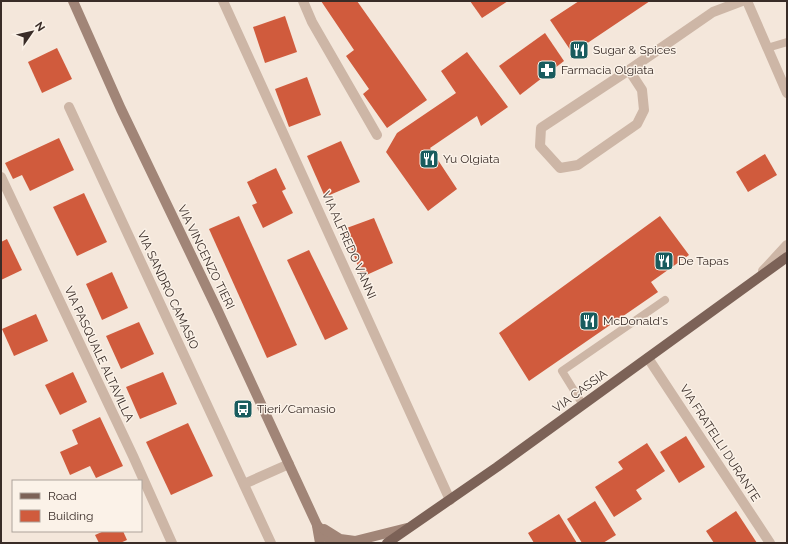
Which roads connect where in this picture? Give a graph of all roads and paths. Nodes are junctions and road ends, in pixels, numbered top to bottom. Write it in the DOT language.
graph roads {
  1 [pos="73,1"];
  2 [pos="223,1"];
  3 [pos="303,1"];
  4 [pos="742,1"];
  5 [pos="747,1"];
  6 [pos="787,42"];
  7 [pos="767,48"];
  8 [pos="629,70"];
  9 [pos="787,92"];
  10 [pos="70,108"];
  11 [pos="377,135"];
  12 [pos="1,177"];
  13 [pos="787,245"];
  14 [pos="787,257"];
  15 [pos="752,282"];
  16 [pos="665,300"];
  17 [pos="648,358"];
  18 [pos="583,405"];
  19 [pos="289,464"];
  20 [pos="244,484"];
  21 [pos="450,500"];
  22 [pos="317,524"];
  23 [pos="409,528"];
  24 [pos="172,543"];
  25 [pos="270,543"];
  26 [pos="320,543"];
  27 [pos="332,543"];
  28 [pos="387,543"];
  29 [pos="770,543"];
  1 -- 19 [label="street, VIA VINCENZO TIERI"];
  2 -- 21 [label="street, VIA ALFREDO VANNI"];
  3 -- 11 [label="street"];
  4 -- 8 [label="street"];
  5 -- 7 [label="street"];
  6 -- 7 [label="lane"];
  7 -- 9 [label="street"];
  8 -- 8 [label="street"];
  10 -- 20 [label="street, VIA SANDRO CAMASIO"];
  12 -- 24 [label="street, VIA PASQUALE ALTAVILLA"];
  13 -- 15 [label="street"];
  14 -- 15 [label="main road, VIA CASSIA"];
  15 -- 17 [label="main road, VIA CASSIA"];
  16 -- 18 [label="lane"];
  17 -- 18 [label="main road, VIA CASSIA"];
  17 -- 29 [label="street, VIA FRATELLI DURANTE"];
  18 -- 21 [label="main road, VIA CASSIA"];
  19 -- 20 [label="street"];
  19 -- 22 [label="street, VIA VINCENZO TIERI"];
  20 -- 25 [label="street, VIA SANDRO CAMASIO"];
  21 -- 23 [label="main road, VIA CASSIA"];
  22 -- 23 [label="street"];
  22 -- 26 [label="street, VIA VINCENZO TIERI"];
  22 -- 27 [label="street, VIA VINCENZO TIERI"];
  23 -- 28 [label="main road, VIA CASSIA"];
}
